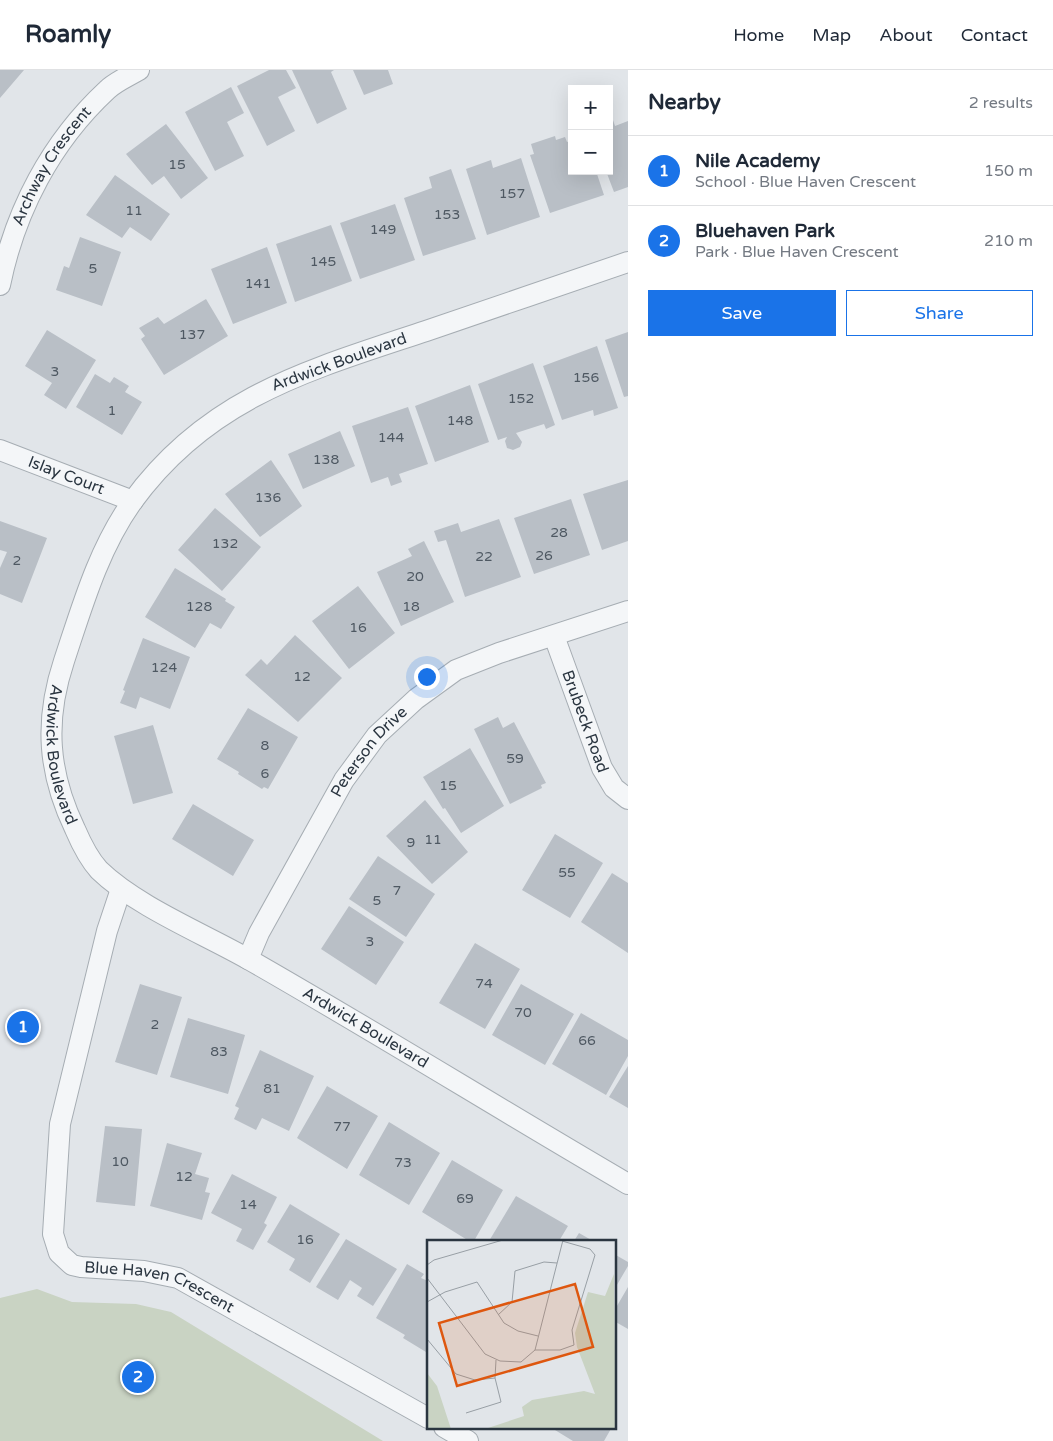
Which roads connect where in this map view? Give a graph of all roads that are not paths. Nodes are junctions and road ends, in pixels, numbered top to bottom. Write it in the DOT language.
graph roads {
  1 [pos="139,70"];
  2 [pos="628,262"];
  3 [pos="0,285"];
  4 [pos="0,450"];
  5 [pos="133,502"];
  6 [pos="628,611"];
  7 [pos="554,636"];
  8 [pos="628,799"];
  9 [pos="121,889"];
  10 [pos="248,959"];
  11 [pos="628,1184"];
  12 [pos="427,1417"];
  13 [pos="446,1428"];
  14 [pos="468,1441"];
  1 -- 3 [label="street, Archway Crescent"];
  2 -- 5 [label="street, Ardwick Boulevard"];
  4 -- 5 [label="street, Islay Court"];
  5 -- 9 [label="street, Ardwick Boulevard"];
  6 -- 7 [label="street, Peterson Drive"];
  7 -- 8 [label="street, Brubeck Road"];
  7 -- 10 [label="street, Peterson Drive"];
  9 -- 10 [label="street, Ardwick Boulevard"];
  9 -- 12 [label="street, Blue Haven Crescent"];
  10 -- 11 [label="street, Ardwick Boulevard"];
  13 -- 14 [label="street"];
}
